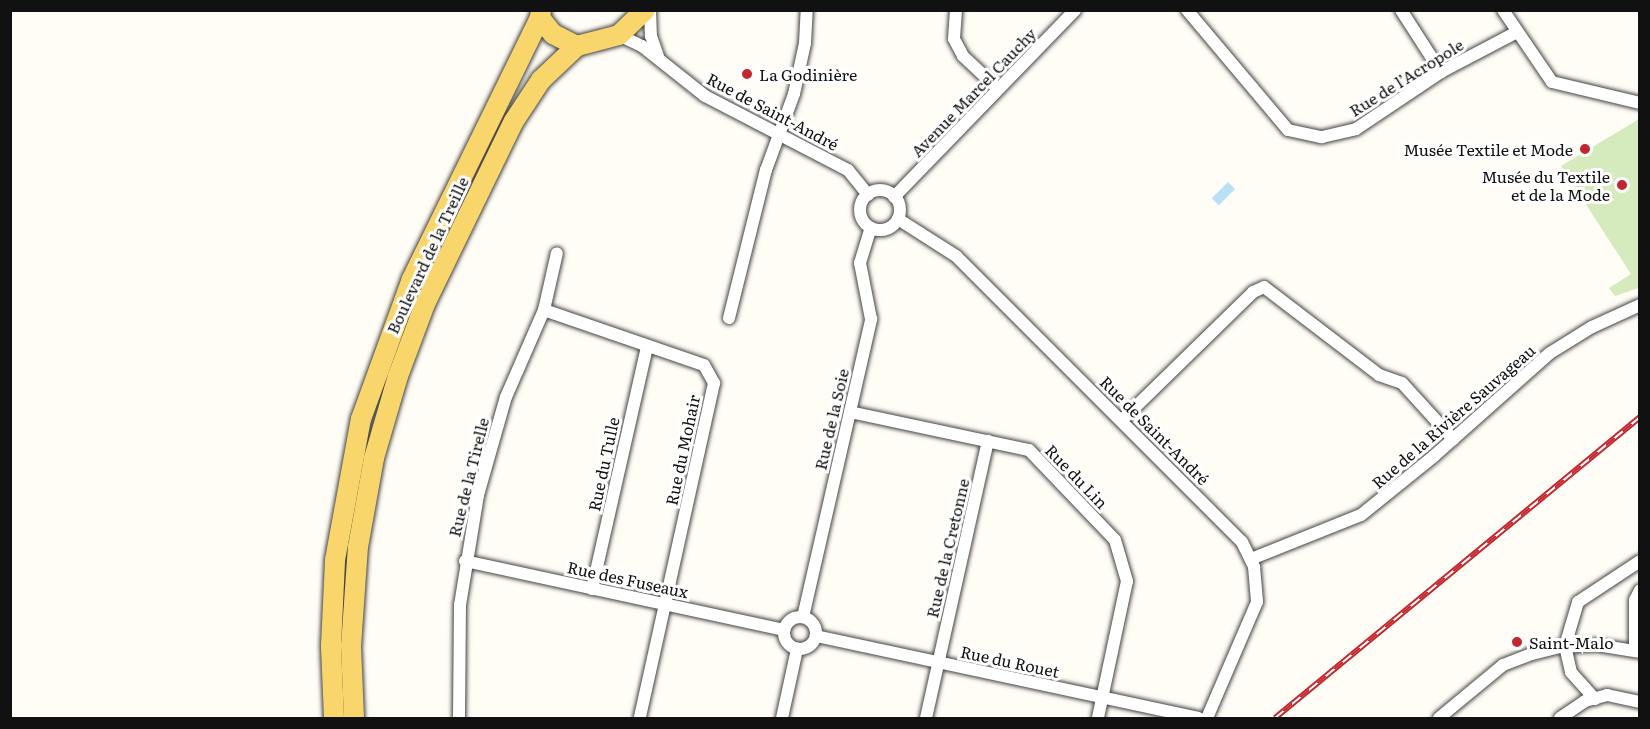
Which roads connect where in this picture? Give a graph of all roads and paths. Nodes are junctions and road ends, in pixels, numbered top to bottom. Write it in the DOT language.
graph roads {
  1 [pos="645,10"];
  2 [pos="650,10"];
  3 [pos="807,10"];
  4 [pos="956,10"];
  5 [pos="1075,10"];
  6 [pos="1187,10"];
  7 [pos="1401,10"];
  8 [pos="1503,10"];
  9 [pos="541,14"];
  10 [pos="1515,33"];
  11 [pos="619,35"];
  12 [pos="577,46"];
  13 [pos="659,59"];
  14 [pos="1441,72"];
  15 [pos="998,89"];
  16 [pos="1640,103"];
  17 [pos="778,132"];
  18 [pos="868,195"];
  19 [pos="894,197"];
  20 [pos="898,219"];
  21 [pos="871,228"];
  22 [pos="557,253"];
  23 [pos="1640,305"];
  24 [pos="544,310"];
  25 [pos="729,318"];
  26 [pos="647,346"];
  27 [pos="850,412"];
  28 [pos="1122,420"];
  29 [pos="1453,439"];
  30 [pos="988,441"];
  31 [pos="1251,558"];
  32 [pos="465,561"];
  33 [pos="1640,561"];
  34 [pos="592,589"];
  35 [pos="1640,590"];
  36 [pos="666,604"];
  37 [pos="803,617"];
  38 [pos="783,630"];
  39 [pos="816,636"];
  40 [pos="1564,646"];
  41 [pos="797,649"];
  42 [pos="1637,651"];
  43 [pos="938,662"];
  44 [pos="1103,698"];
  45 [pos="1595,699"];
  46 [pos="1640,702"];
  47 [pos="334,718"];
  48 [pos="354,718"];
  49 [pos="459,718"];
  50 [pos="640,718"];
  51 [pos="782,718"];
  52 [pos="926,718"];
  53 [pos="1098,718"];
  54 [pos="1198,718"];
  55 [pos="1207,718"];
  56 [pos="1438,718"];
  57 [pos="1560,718"];
  1 -- 11 [label="main road"];
  2 -- 13 [label="street"];
  3 -- 17 [label="street"];
  4 -- 15 [label="street"];
  5 -- 15 [label="street, Avenue Marcel Cauchy"];
  6 -- 14 [label="street, Rue de l’Acropole"];
  7 -- 14 [label="street"];
  8 -- 10 [label="street"];
  9 -- 12 [label="main road"];
  9 -- 47 [label="main road, Boulevard de la Treille"];
  10 -- 14 [label="street, Rue de l’Acropole"];
  10 -- 16 [label="street"];
  11 -- 12 [label="main road"];
  11 -- 13 [label="street, Rue de Saint-André"];
  12 -- 48 [label="main road, Boulevard de la Treille"];
  13 -- 17 [label="street, Rue de Saint-André"];
  15 -- 19 [label="street, Avenue Marcel Cauchy"];
  17 -- 18 [label="street, Rue de Saint-André"];
  17 -- 25 [label="street"];
  18 -- 19 [label="street"];
  18 -- 21 [label="street"];
  19 -- 20 [label="street"];
  20 -- 21 [label="street"];
  20 -- 28 [label="street, Rue de Saint-André"];
  21 -- 27 [label="street, Rue de la Soie"];
  22 -- 24 [label="street, Rue de la Tirelle"];
  23 -- 29 [label="street, Rue de la Rivière Sauvageau"];
  24 -- 26 [label="street, Rue du Mohair"];
  24 -- 32 [label="street, Rue de la Tirelle"];
  26 -- 34 [label="street, Rue du Tulle"];
  26 -- 36 [label="street, Rue du Mohair"];
  27 -- 30 [label="street, Rue du Lin"];
  27 -- 37 [label="street, Rue de la Soie"];
  28 -- 29 [label="street"];
  28 -- 31 [label="street, Rue de Saint-André"];
  29 -- 31 [label="street, Rue de la Rivière Sauvageau"];
  30 -- 43 [label="street, Rue de la Cretonne"];
  30 -- 44 [label="street, Rue du Lin"];
  31 -- 55 [label="street, Rue de Saint-André"];
  32 -- 34 [label="street, Rue des Fuseaux"];
  32 -- 49 [label="street, Rue de la Tirelle"];
  33 -- 40 [label="street"];
  34 -- 36 [label="street, Rue des Fuseaux"];
  35 -- 42 [label="street"];
  36 -- 38 [label="street, Rue des Fuseaux"];
  36 -- 50 [label="street, Rue du Mohair"];
  37 -- 38 [label="street"];
  37 -- 39 [label="street"];
  38 -- 41 [label="street"];
  39 -- 41 [label="street"];
  39 -- 43 [label="street, Rue du Rouet"];
  40 -- 42 [label="street"];
  40 -- 45 [label="street"];
  40 -- 56 [label="street"];
  41 -- 51 [label="street"];
  43 -- 44 [label="street, Rue du Rouet"];
  43 -- 52 [label="street, Rue de la Cretonne"];
  44 -- 53 [label="street, Rue du Lin"];
  44 -- 54 [label="street, Rue du Rouet"];
  45 -- 46 [label="street"];
  45 -- 57 [label="street"];
}
